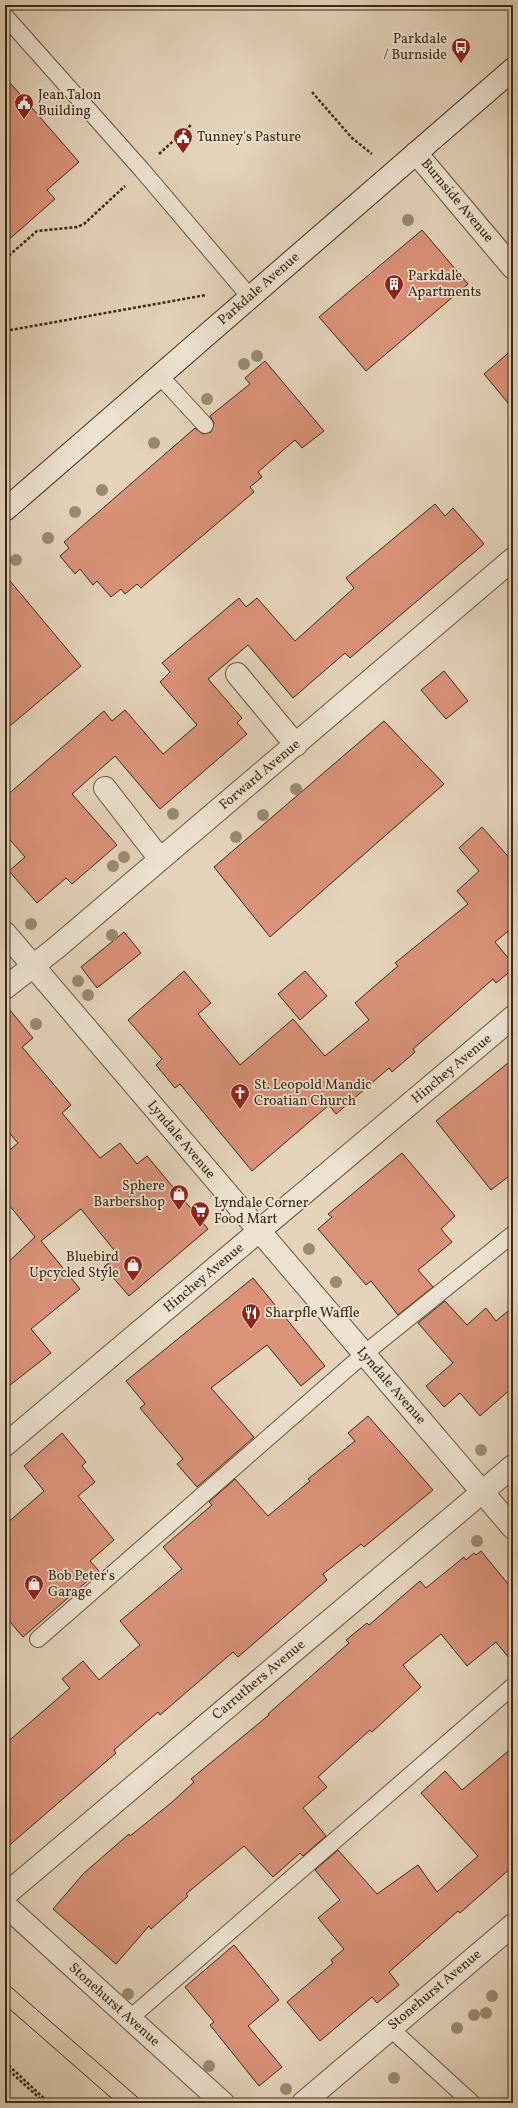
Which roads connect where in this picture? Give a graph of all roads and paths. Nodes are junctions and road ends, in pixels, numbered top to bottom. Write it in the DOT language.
graph roads {
  1 [pos="5,16"];
  2 [pos="513,69"];
  3 [pos="312,92"];
  4 [pos="190,125"];
  5 [pos="167,146"];
  6 [pos="416,153"];
  7 [pos="372,154"];
  8 [pos="142,170"];
  9 [pos="5,259"];
  10 [pos="513,268"];
  11 [pos="206,295"];
  12 [pos="250,297"];
  13 [pos="5,331"];
  14 [pos="159,375"];
  15 [pos="205,425"];
  16 [pos="5,510"];
  17 [pos="513,559"];
  18 [pos="237,674"];
  19 [pos="296,745"];
  20 [pos="105,788"];
  21 [pos="160,859"];
  22 [pos="5,933"];
  23 [pos="33,967"];
  24 [pos="5,988"];
  25 [pos="513,1017"];
  26 [pos="259,1231"];
  27 [pos="513,1234"];
  28 [pos="364,1354"];
  29 [pos="5,1445"];
  30 [pos="513,1466"];
  31 [pos="482,1492"];
  32 [pos="513,1528"];
  33 [pos="38,1639"];
  34 [pos="513,1686"];
  35 [pos="5,1895"];
  36 [pos="5,1905"];
  37 [pos="513,1925"];
  38 [pos="129,2019"];
  39 [pos="390,2028"];
  40 [pos="5,2062"];
  41 [pos="5,2067"];
  42 [pos="45,2103"];
  43 [pos="49,2103"];
  44 [pos="224,2103"];
  45 [pos="303,2103"];
  46 [pos="472,2103"];
  1 -- 8 [label="lane"];
  2 -- 6 [label="street, Parkdale Avenue"];
  3 -- 7 [label="path"];
  4 -- 5 [label="path"];
  6 -- 10 [label="street, Burnside Avenue"];
  6 -- 12 [label="street, Parkdale Avenue"];
  8 -- 9 [label="path"];
  8 -- 12 [label="lane"];
  11 -- 13 [label="path"];
  12 -- 14 [label="street, Parkdale Avenue"];
  14 -- 15 [label="lane"];
  14 -- 16 [label="street, Parkdale Avenue"];
  17 -- 19 [label="street, Forward Avenue"];
  18 -- 19 [label="street"];
  19 -- 21 [label="street, Forward Avenue"];
  20 -- 21 [label="street"];
  21 -- 23 [label="street, Forward Avenue"];
  22 -- 23 [label="street, Lyndale Avenue"];
  23 -- 24 [label="street, Forward Avenue"];
  23 -- 26 [label="street, Lyndale Avenue"];
  25 -- 26 [label="street, Hinchey Avenue"];
  26 -- 28 [label="street, Lyndale Avenue"];
  26 -- 29 [label="street, Hinchey Avenue"];
  27 -- 28 [label="lane"];
  28 -- 31 [label="street, Lyndale Avenue"];
  28 -- 33 [label="lane"];
  30 -- 31 [label="street, Carruthers Avenue"];
  31 -- 32 [label="street, Lyndale Avenue"];
  31 -- 35 [label="street, Carruthers Avenue"];
  34 -- 38 [label="lane"];
  36 -- 38 [label="street, Stonehurst Avenue"];
  37 -- 39 [label="street, Stonehurst Avenue"];
  38 -- 44 [label="street, Stonehurst Avenue"];
  39 -- 45 [label="street, Stonehurst Avenue"];
  39 -- 46 [label="lane"];
  40 -- 43 [label="path"];
  41 -- 42 [label="path"];
}
